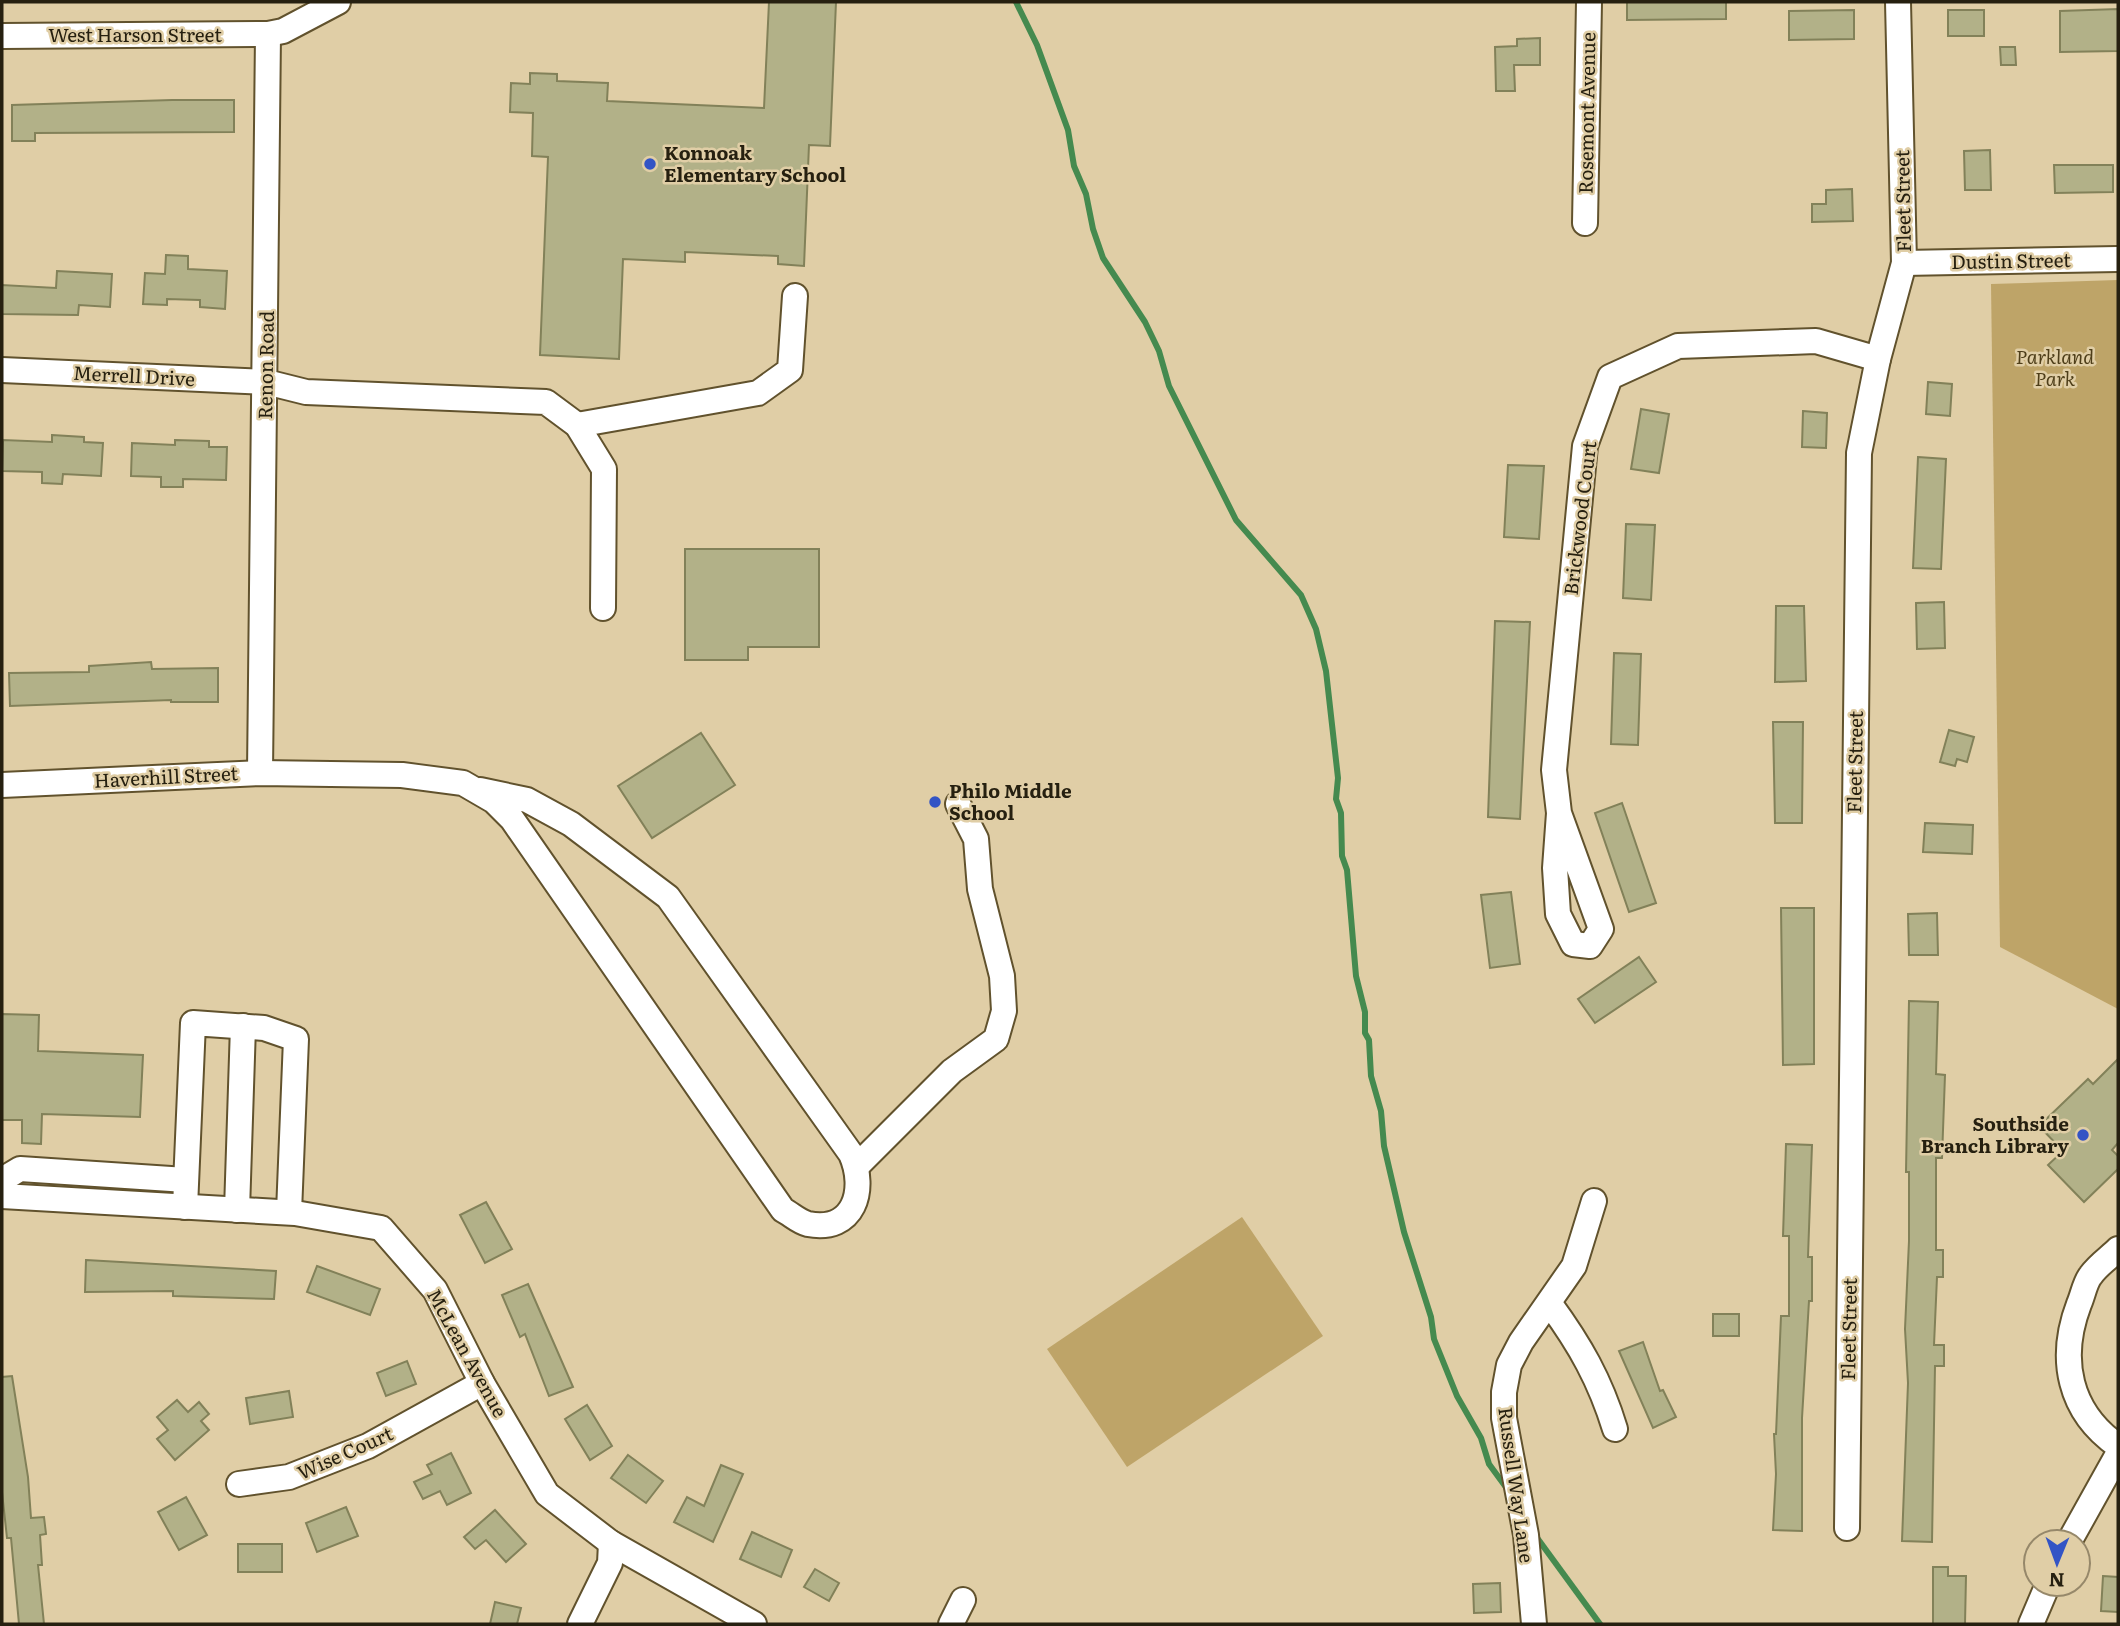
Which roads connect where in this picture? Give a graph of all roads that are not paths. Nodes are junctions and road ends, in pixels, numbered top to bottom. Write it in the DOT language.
graph roads {
  1 [pos="338,2"];
  2 [pos="1590,2"];
  3 [pos="1899,2"];
  4 [pos="268,34"];
  5 [pos="2,36"];
  6 [pos="1585,223"];
  7 [pos="2118,259"];
  8 [pos="1904,263"];
  9 [pos="795,296"];
  10 [pos="1878,359"];
  11 [pos="2,370"];
  12 [pos="266,382"];
  13 [pos="578,425"];
  14 [pos="603,608"];
  15 [pos="260,773"];
  16 [pos="2,785"];
  17 [pos="480,790"];
  18 [pos="958,804"];
  19 [pos="1559,813"];
  20 [pos="243,1026"];
  21 [pos="856,1167"];
  22 [pos="186,1180"];
  23 [pos="3,1196"];
  24 [pos="1594,1201"];
  25 [pos="185,1207"];
  26 [pos="237,1210"];
  27 [pos="289,1212"];
  28 [pos="2118,1249"];
  29 [pos="1550,1304"];
  30 [pos="482,1383"];
  31 [pos="1615,1429"];
  32 [pos="2118,1446"];
  33 [pos="2118,1454"];
  34 [pos="239,1484"];
  35 [pos="1847,1528"];
  36 [pos="2077,1528"];
  37 [pos="611,1543"];
  38 [pos="2042,1598"];
  39 [pos="963,1600"];
  40 [pos="580,1624"];
  41 [pos="754,1624"];
  42 [pos="951,1624"];
  43 [pos="1534,1624"];
  44 [pos="2031,1624"];
  1 -- 4 [label="street"];
  2 -- 6 [label="street, Rosemont Avenue"];
  3 -- 8 [label="street, Fleet Street"];
  4 -- 5 [label="street, West Harson Street"];
  4 -- 12 [label="street, Renon Road"];
  7 -- 8 [label="street, Dustin Street"];
  8 -- 10 [label="street, Fleet Street"];
  9 -- 13 [label="street"];
  10 -- 19 [label="street, Brickwood Court"];
  10 -- 35 [label="street, Fleet Street"];
  11 -- 12 [label="street, Merrell Drive"];
  12 -- 13 [label="street, Merrell Drive"];
  12 -- 15 [label="street, Renon Road"];
  13 -- 14 [label="street"];
  15 -- 16 [label="street, Haverhill Street"];
  15 -- 17 [label="street, Haverhill Street"];
  17 -- 21 [label="street, Haverhill Street"];
  17 -- 21 [label="street"];
  18 -- 21 [label="street"];
  20 -- 22 [label="street"];
  20 -- 26 [label="street"];
  20 -- 27 [label="street"];
  22 -- 23 [label="street"];
  22 -- 25 [label="street"];
  23 -- 25 [label="street, McLean Avenue"];
  24 -- 29 [label="street, Russell Way Lane"];
  25 -- 26 [label="street, McLean Avenue"];
  26 -- 27 [label="street, McLean Avenue"];
  27 -- 30 [label="street, McLean Avenue"];
  28 -- 32 [label="street"];
  29 -- 31 [label="street"];
  29 -- 43 [label="street, Russell Way Lane"];
  30 -- 34 [label="street, Wise Court"];
  30 -- 37 [label="street, McLean Avenue"];
  33 -- 36 [label="street"];
  37 -- 40 [label="street"];
  37 -- 41 [label="street, McLean Avenue"];
  38 -- 44 [label="street"];
  39 -- 42 [label="street"];
}
